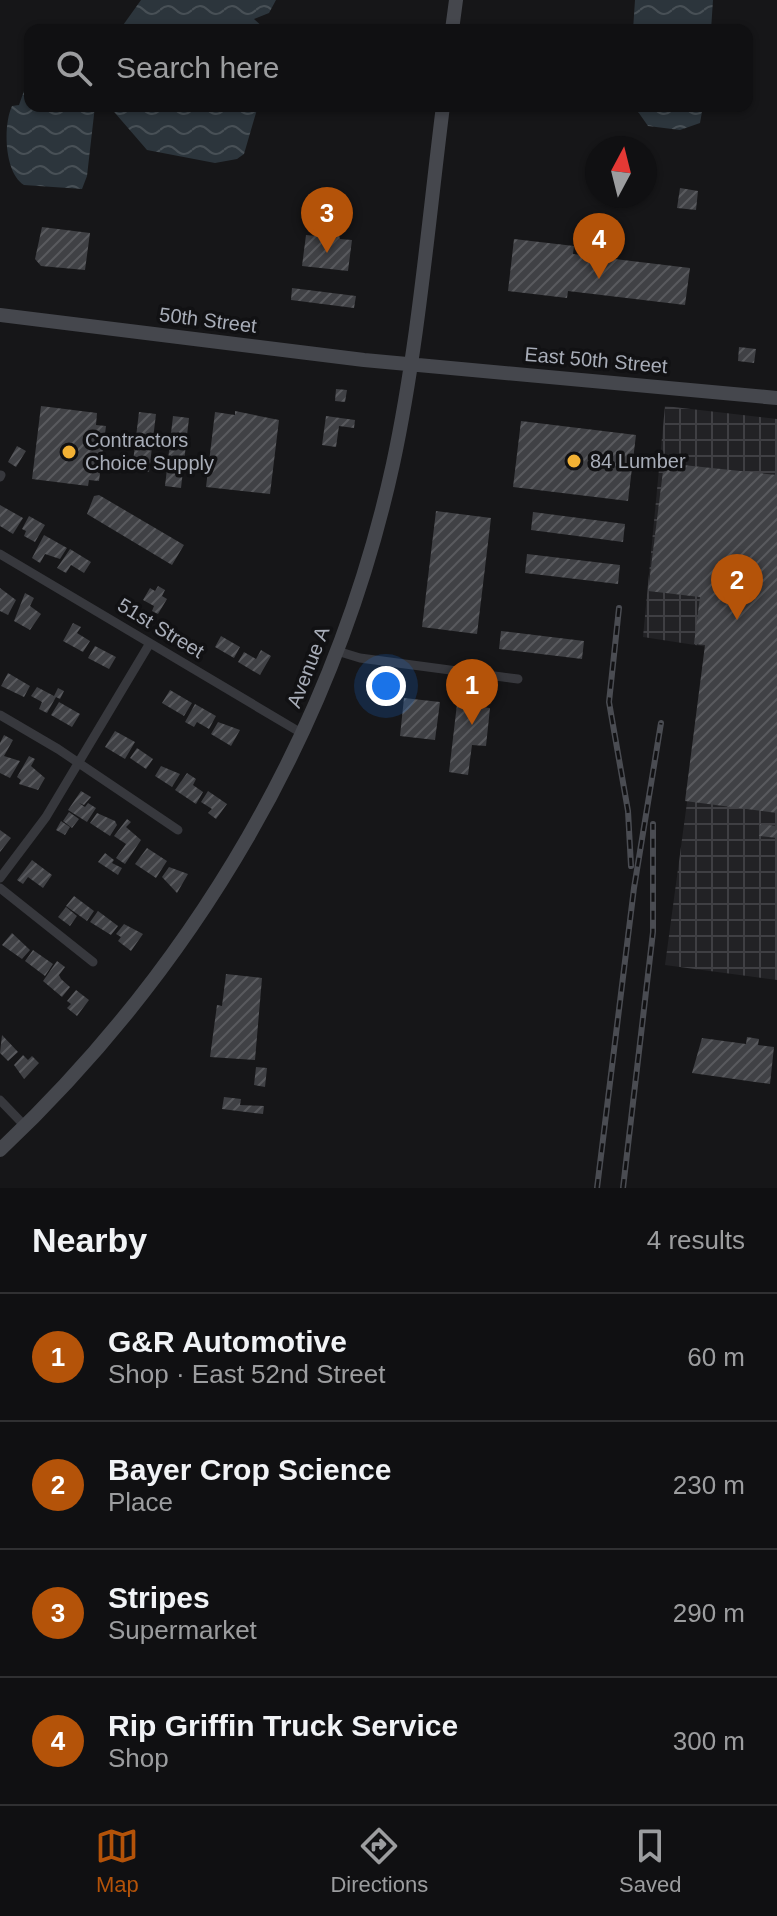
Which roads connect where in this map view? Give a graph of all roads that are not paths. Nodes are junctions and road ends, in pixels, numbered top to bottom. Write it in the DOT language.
graph roads {
  1 [pos="456,0"];
  2 [pos="453,24"];
  3 [pos="442,112"];
  4 [pos="0,315"];
  5 [pos="411,364"];
  6 [pos="777,398"];
  7 [pos="0,554"];
  8 [pos="150,643"];
  9 [pos="337,651"];
  10 [pos="518,679"];
  11 [pos="0,715"];
  12 [pos="303,734"];
  13 [pos="78,763"];
  14 [pos="178,830"];
  15 [pos="0,878"];
  16 [pos="0,888"];
  17 [pos="93,962"];
  18 [pos="1,1103"];
  19 [pos="25,1126"];
  20 [pos="0,1150"];
  1 -- 2 [label="main road"];
  3 -- 5 [label="main road, Avenue A"];
  4 -- 5 [label="main road, 50th Street"];
  5 -- 6 [label="main road, East 50th Street"];
  5 -- 9 [label="main road, Avenue A"];
  7 -- 8 [label="street, 51st Street"];
  8 -- 12 [label="street, 51st Street"];
  8 -- 13 [label="street"];
  9 -- 10 [label="street"];
  9 -- 12 [label="main road, Avenue A"];
  11 -- 13 [label="street"];
  12 -- 19 [label="main road, Avenue A"];
  13 -- 14 [label="street"];
  13 -- 15 [label="street"];
  16 -- 17 [label="street"];
  18 -- 19 [label="street"];
  19 -- 20 [label="main road, Avenue A"];
}
